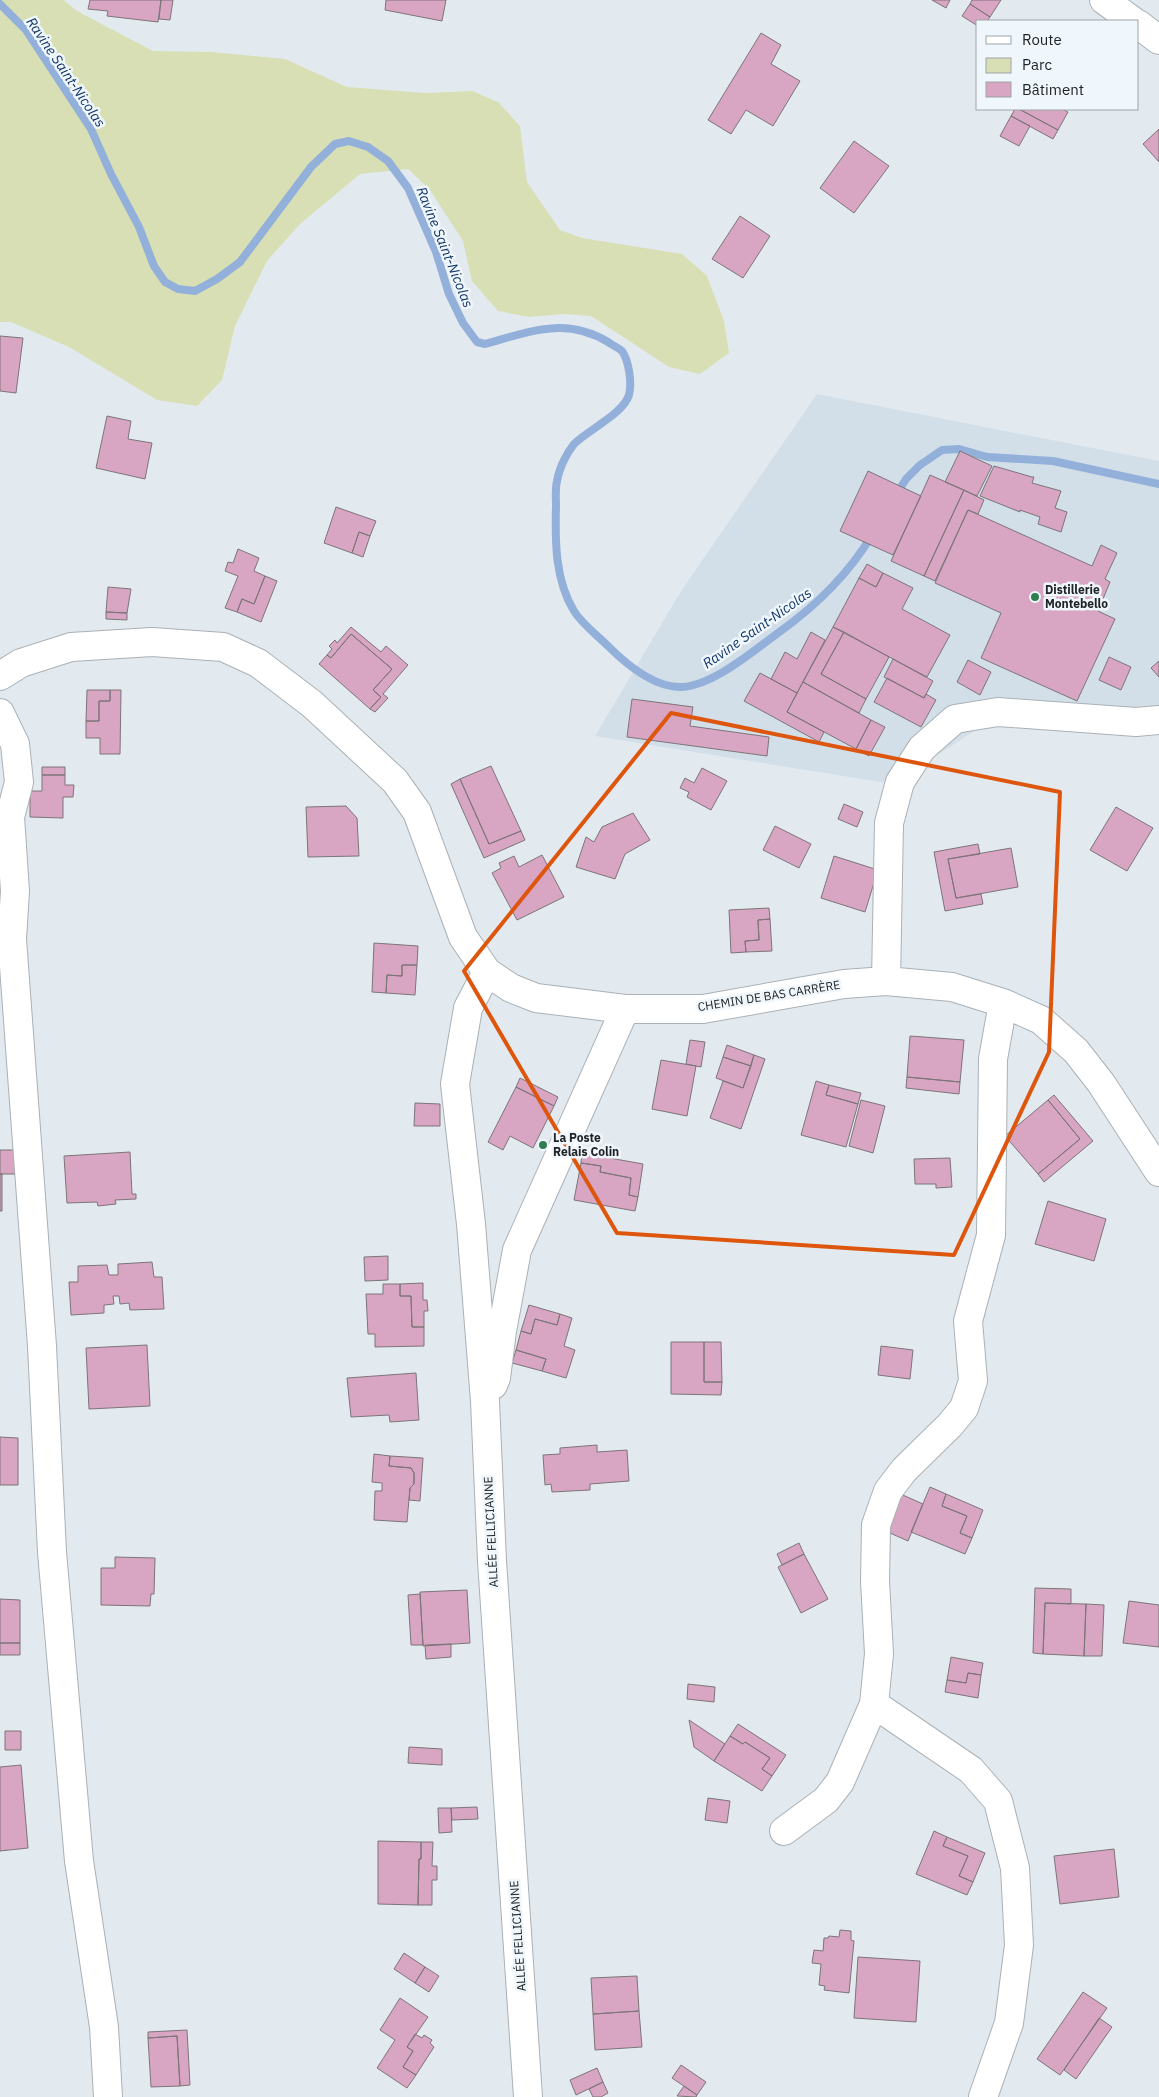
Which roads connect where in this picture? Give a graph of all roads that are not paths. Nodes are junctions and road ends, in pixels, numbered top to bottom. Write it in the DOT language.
graph roads {
  1 [pos="1104,0"];
  2 [pos="1132,20"];
  3 [pos="1139,25"];
  4 [pos="1159,40"];
  5 [pos="0,676"];
  6 [pos="0,713"];
  7 [pos="1159,720"];
  8 [pos="6,943"];
  9 [pos="487,972"];
  10 [pos="886,981"];
  11 [pos="1004,1003"];
  12 [pos="625,1009"];
  13 [pos="1159,1172"];
  14 [pos="485,1401"];
  15 [pos="874,1704"];
  16 [pos="784,1832"];
  17 [pos="108,2097"];
  18 [pos="528,2097"];
  19 [pos="983,2097"];
  1 -- 2 [label="street"];
  3 -- 4 [label="street"];
  5 -- 9 [label="street, CHEMIN DE BAS CARRÈRE"];
  6 -- 8 [label="street"];
  7 -- 10 [label="street"];
  8 -- 17 [label="street"];
  9 -- 12 [label="street, CHEMIN DE BAS CARRÈRE"];
  9 -- 14 [label="street, ALLÉE FELLICIANNE"];
  10 -- 11 [label="street, CHEMIN DE BAS CARRÈRE"];
  10 -- 12 [label="street, CHEMIN DE BAS CARRÈRE"];
  11 -- 13 [label="street, CHEMIN DE BAS CARRÈRE"];
  11 -- 15 [label="street"];
  12 -- 14 [label="street"];
  14 -- 18 [label="street, ALLÉE FELLICIANNE"];
  15 -- 16 [label="street"];
  15 -- 19 [label="street"];
}
